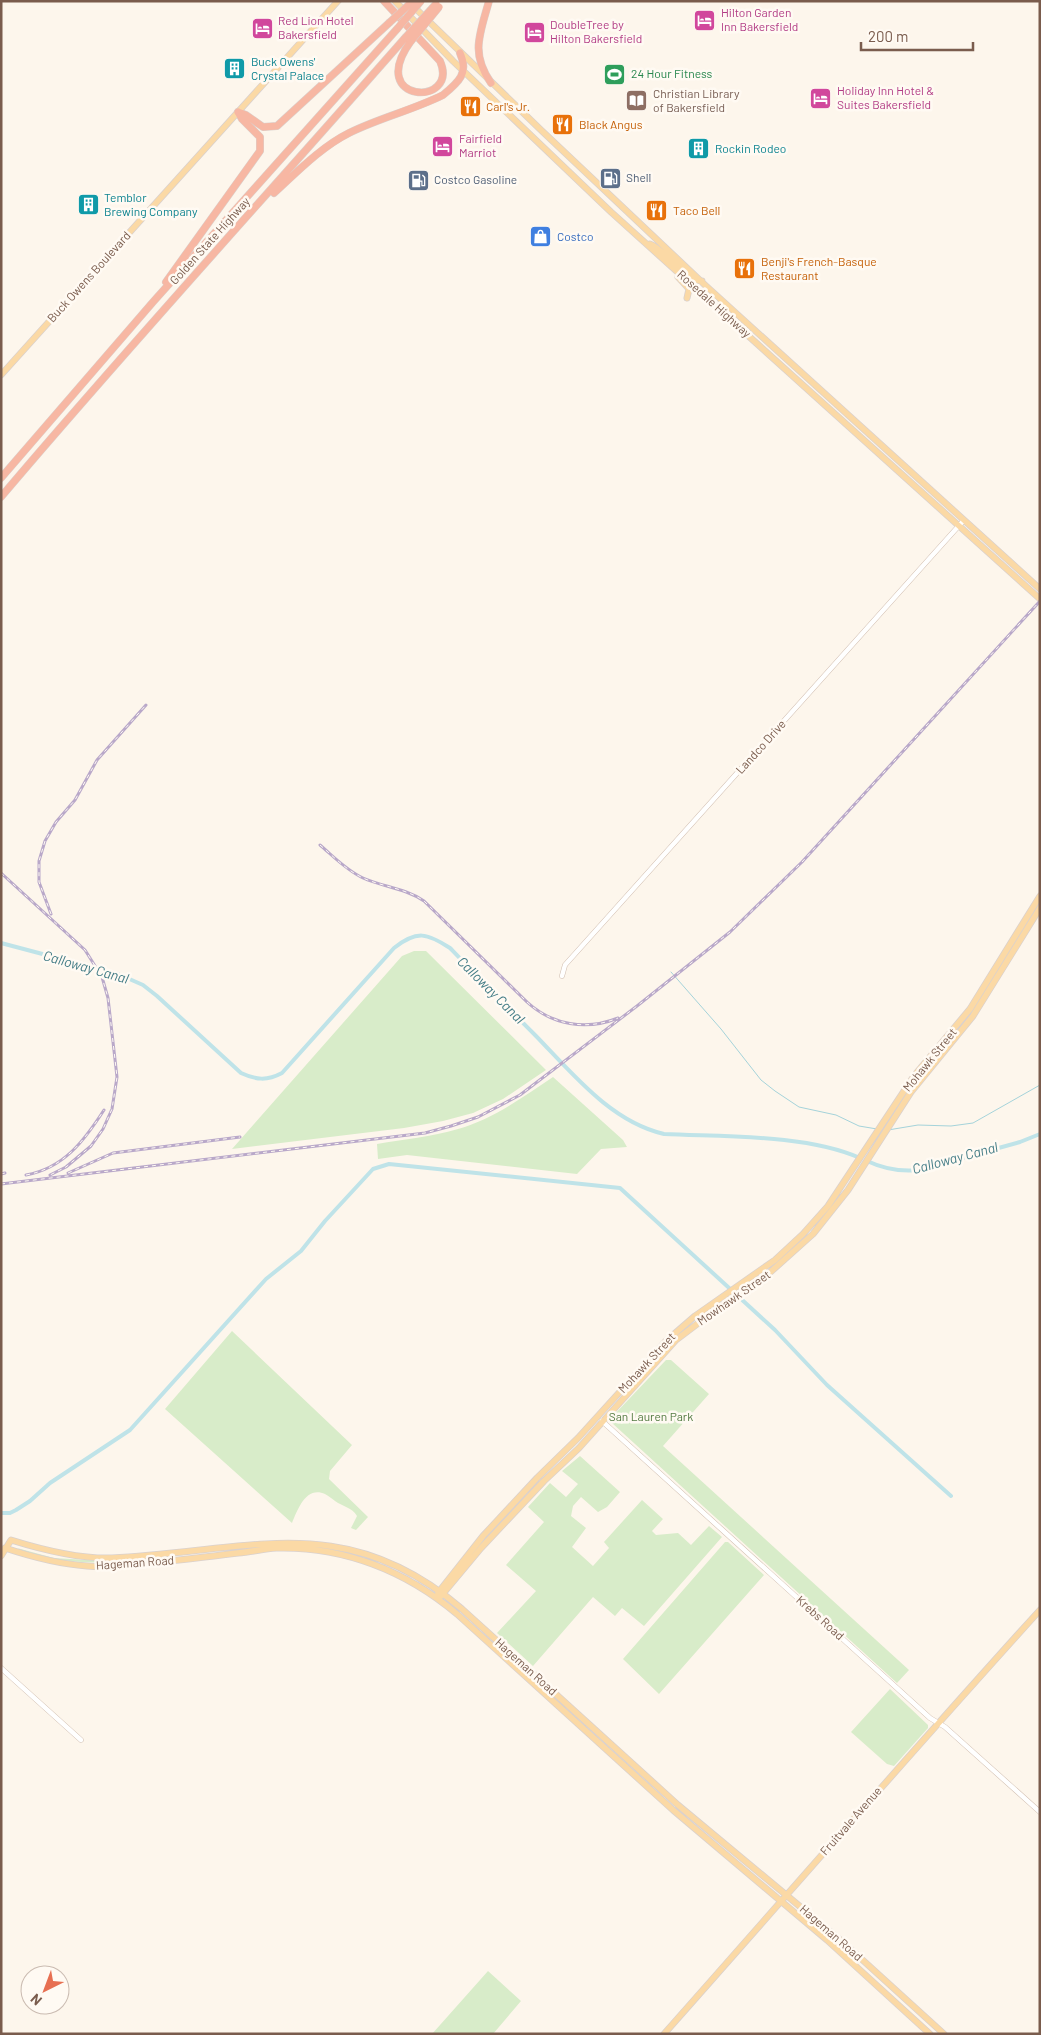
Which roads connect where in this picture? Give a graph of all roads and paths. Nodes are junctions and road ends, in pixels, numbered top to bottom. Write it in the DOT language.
graph roads {
  1 [pos="338,1"];
  2 [pos="384,1"];
  3 [pos="395,1"];
  4 [pos="409,1"];
  5 [pos="413,1"];
  6 [pos="421,1"];
  7 [pos="490,1"];
  8 [pos="439,3"];
  9 [pos="408,40"];
  10 [pos="460,52"];
  11 [pos="464,72"];
  12 [pos="492,83"];
  13 [pos="238,112"];
  14 [pos="248,217"];
  15 [pos="645,243"];
  16 [pos="702,281"];
  17 [pos="687,298"];
  18 [pos="154,302"];
  19 [pos="781,365"];
  20 [pos="796,368"];
  21 [pos="1,375"];
  22 [pos="1,478"];
  23 [pos="1,496"];
  24 [pos="964,520"];
  25 [pos="958,526"];
  26 [pos="1040,589"];
  27 [pos="1040,599"];
  28 [pos="1040,896"];
  29 [pos="1040,908"];
  30 [pos="562,976"];
  31 [pos="828,1206"];
  32 [pos="798,1240"];
  33 [pos="806,1241"];
  34 [pos="766,1276"];
  35 [pos="736,1292"];
  36 [pos="729,1297"];
  37 [pos="699,1314"];
  38 [pos="667,1349"];
  39 [pos="634,1376"];
  40 [pos="602,1422"];
  41 [pos="5,1548"];
  42 [pos="1,1556"];
  43 [pos="442,1592"];
  44 [pos="437,1598"];
  45 [pos="1040,1610"];
  46 [pos="479,1635"];
  47 [pos="514,1657"];
  48 [pos="1,1668"];
  49 [pos="567,1714"];
  50 [pos="938,1723"];
  51 [pos="602,1736"];
  52 [pos="81,1740"];
  53 [pos="1040,1812"];
  54 [pos="709,1840"];
  55 [pos="744,1860"];
  56 [pos="787,1895"];
  57 [pos="781,1902"];
  58 [pos="827,1940"];
  59 [pos="867,1964"];
  60 [pos="664,2034"];
  61 [pos="930,2034"];
  62 [pos="944,2034"];
  1 -- 13 [label="main road, Buck Owens Boulevard"];
  2 -- 9 [label="highway"];
  3 -- 11 [label="main road, Rosedale Highway"];
  4 -- 10 [label="main road, Rosedale Highway"];
  5 -- 13 [label="highway, bridge"];
  6 -- 18 [label="highway, Golden State Highway, bridge"];
  7 -- 12 [label="highway"];
  8 -- 9 [label="highway, bridge"];
  9 -- 14 [label="highway, Golden State Highway"];
  10 -- 11 [label="highway"];
  10 -- 12 [label="main road, Rosedale Highway"];
  11 -- 14 [label="highway"];
  11 -- 15 [label="main road, Rosedale Highway"];
  12 -- 16 [label="main road, Rosedale Highway"];
  13 -- 18 [label="highway"];
  13 -- 21 [label="main road, Buck Owens Boulevard"];
  14 -- 23 [label="highway, Golden State Highway"];
  15 -- 16 [label="main road"];
  15 -- 17 [label="main road"];
  15 -- 19 [label="main road, Rosedale Highway"];
  16 -- 20 [label="main road, Rosedale Highway"];
  18 -- 22 [label="highway, Golden State Highway"];
  19 -- 20 [label="main road"];
  19 -- 25 [label="main road, Rosedale Highway"];
  20 -- 24 [label="main road, Rosedale Highway"];
  24 -- 25 [label="street, Landco Drive"];
  24 -- 26 [label="main road, Rosedale Highway"];
  25 -- 27 [label="main road, Rosedale Highway"];
  25 -- 30 [label="street, Landco Drive"];
  28 -- 31 [label="main road, Mohawk Street"];
  29 -- 33 [label="main road, Mohawk Street"];
  31 -- 32 [label="main road, Mohawk Street"];
  31 -- 33 [label="main road"];
  32 -- 34 [label="main road"];
  32 -- 35 [label="main road, Mohawk Street"];
  33 -- 34 [label="main road, Mowhawk Street"];
  34 -- 35 [label="main road, Mowhawk Street"];
  35 -- 36 [label="main road, Mowhawk Street"];
  36 -- 37 [label="main road, Mohawk Street"];
  36 -- 38 [label="main road, Mowhawk Street"];
  37 -- 38 [label="main road"];
  37 -- 39 [label="main road, Mohawk Street"];
  38 -- 40 [label="main road, Mowhawk Street"];
  39 -- 40 [label="main road"];
  39 -- 43 [label="main road, Mohawk Street"];
  40 -- 43 [label="main road, Mohawk Street"];
  40 -- 50 [label="street, Krebs Road"];
  41 -- 42 [label="main road"];
  41 -- 43 [label="main road, Hageman Road"];
  41 -- 44 [label="main road, Hageman Road"];
  43 -- 44 [label="main road, Mohawk Street"];
  43 -- 47 [label="main road, Hageman Road"];
  44 -- 46 [label="main road, Hageman Road"];
  45 -- 50 [label="main road, Fruitvale Avenue"];
  46 -- 47 [label="main road"];
  46 -- 49 [label="main road, Hageman Road"];
  47 -- 51 [label="main road, Hageman Road"];
  48 -- 52 [label="street"];
  49 -- 51 [label="main road"];
  49 -- 54 [label="main road, Hageman Road"];
  50 -- 53 [label="street, Krebs Road"];
  50 -- 56 [label="main road, Fruitvale Avenue"];
  51 -- 55 [label="main road, Hageman Road"];
  54 -- 55 [label="main road"];
  54 -- 57 [label="main road, Hageman Road"];
  55 -- 56 [label="main road, Hageman Road"];
  56 -- 57 [label="main road, Fruitvale Avenue"];
  56 -- 59 [label="main road, Hageman Road"];
  57 -- 58 [label="main road, Hageman Road"];
  57 -- 60 [label="main road, Fruitvale Avenue"];
  58 -- 59 [label="main road"];
  58 -- 61 [label="main road, Hageman Road"];
  59 -- 62 [label="main road, Hageman Road"];
}
